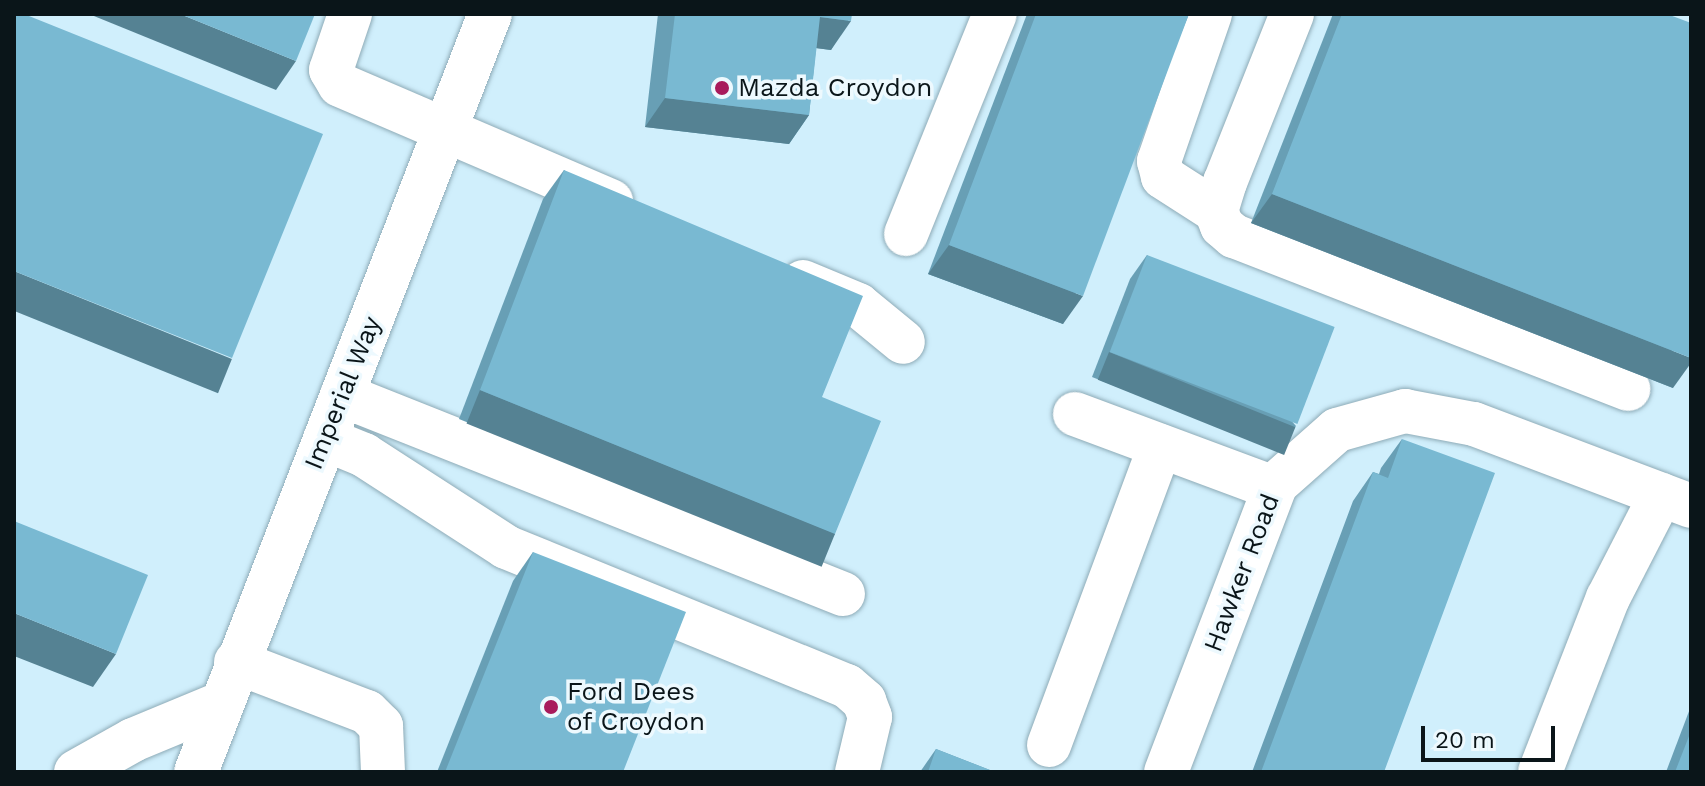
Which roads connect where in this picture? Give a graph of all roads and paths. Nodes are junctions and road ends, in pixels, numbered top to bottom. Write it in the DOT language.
graph roads {
  1 [pos="350,14"];
  2 [pos="490,14"];
  3 [pos="995,14"];
  4 [pos="1210,14"];
  5 [pos="1292,14"];
  6 [pos="445,132"];
  7 [pos="1216,211"];
  8 [pos="652,218"];
  9 [pos="906,234"];
  10 [pos="769,268"];
  11 [pos="903,342"];
  12 [pos="1628,389"];
  13 [pos="342,395"];
  14 [pos="1075,414"];
  15 [pos="325,439"];
  16 [pos="1160,446"];
  17 [pos="1274,488"];
  18 [pos="1676,501"];
  19 [pos="843,594"];
  20 [pos="236,662"];
  21 [pos="220,704"];
  22 [pos="1049,745"];
  23 [pos="76,772"];
  24 [pos="196,772"];
  25 [pos="230,772"];
  26 [pos="383,772"];
  27 [pos="857,772"];
  28 [pos="1166,772"];
  29 [pos="1540,772"];
  1 -- 6 [label="street"];
  2 -- 6 [label="street, Imperial Way"];
  3 -- 9 [label="street"];
  4 -- 7 [label="street"];
  5 -- 7 [label="street"];
  6 -- 8 [label="street"];
  6 -- 13 [label="street, Imperial Way"];
  7 -- 12 [label="street"];
  10 -- 11 [label="street"];
  13 -- 15 [label="street, Imperial Way"];
  13 -- 19 [label="street"];
  14 -- 16 [label="street"];
  15 -- 20 [label="street, Imperial Way"];
  15 -- 27 [label="street"];
  16 -- 17 [label="street"];
  16 -- 22 [label="street"];
  17 -- 18 [label="street, Hawker Road"];
  17 -- 28 [label="street, Hawker Road"];
  18 -- 29 [label="street"];
  20 -- 21 [label="street, Imperial Way"];
  20 -- 26 [label="street"];
  21 -- 23 [label="street"];
  21 -- 24 [label="street, Imperial Way"];
  21 -- 25 [label="street"];
}
